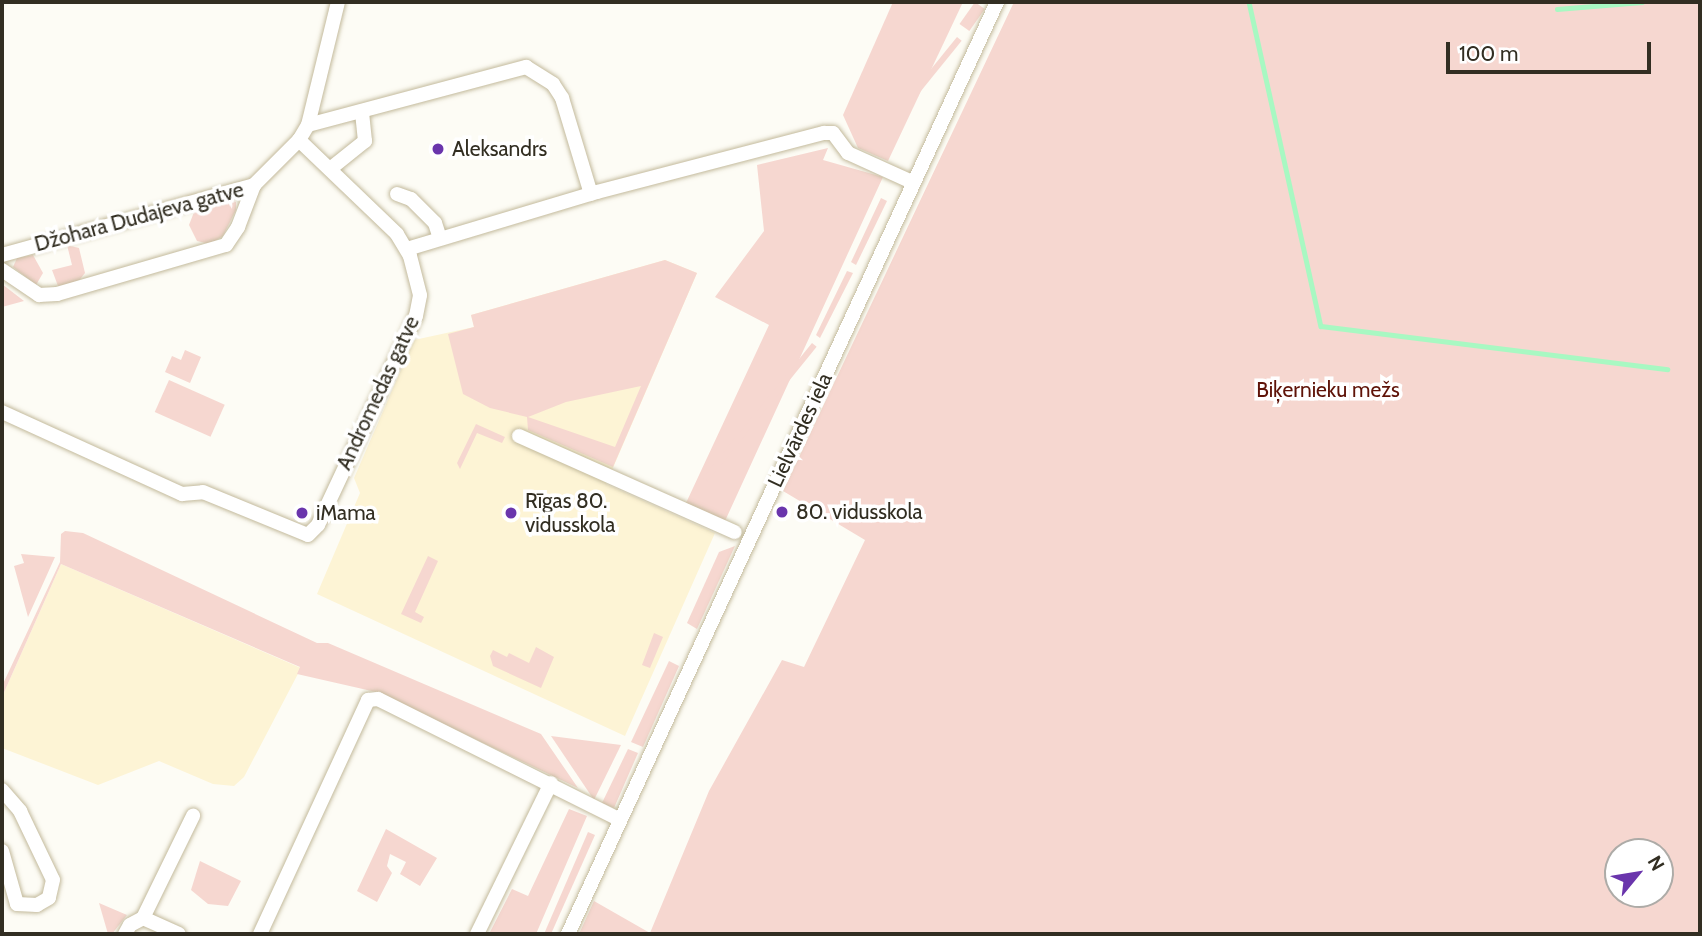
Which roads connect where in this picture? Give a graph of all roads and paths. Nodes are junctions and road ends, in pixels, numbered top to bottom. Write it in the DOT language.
graph roads {
  1 [pos="338,2"];
  2 [pos="997,2"];
  3 [pos="362,111"];
  4 [pos="308,125"];
  5 [pos="299,140"];
  6 [pos="330,169"];
  7 [pos="912,182"];
  8 [pos="254,185"];
  9 [pos="397,194"];
  10 [pos="591,194"];
  11 [pos="440,238"];
  12 [pos="407,249"];
  13 [pos="2,255"];
  14 [pos="2,270"];
  15 [pos="2,412"];
  16 [pos="519,436"];
  17 [pos="735,532"];
  18 [pos="551,783"];
  19 [pos="2,790"];
  20 [pos="193,816"];
  21 [pos="619,819"];
  22 [pos="2,851"];
  23 [pos="143,918"];
  24 [pos="125,934"];
  25 [pos="179,934"];
  26 [pos="260,934"];
  27 [pos="477,934"];
  28 [pos="568,934"];
  1 -- 4 [label="street"];
  2 -- 7 [label="street, Lielvārdes iela"];
  3 -- 4 [label="street"];
  3 -- 6 [label="street"];
  3 -- 10 [label="street"];
  4 -- 5 [label="street"];
  5 -- 6 [label="street, Andromedas gatve"];
  5 -- 8 [label="street, Džohara Dudajeva gatve"];
  6 -- 12 [label="street, Andromedas gatve"];
  7 -- 10 [label="street"];
  7 -- 21 [label="street, Lielvārdes iela"];
  8 -- 13 [label="street, Džohara Dudajeva gatve"];
  8 -- 14 [label="street"];
  9 -- 11 [label="street"];
  10 -- 11 [label="street"];
  11 -- 12 [label="street"];
  12 -- 15 [label="street, Andromedas gatve"];
  16 -- 17 [label="street"];
  18 -- 21 [label="street"];
  18 -- 26 [label="street"];
  18 -- 27 [label="street"];
  19 -- 22 [label="street"];
  20 -- 23 [label="street"];
  21 -- 28 [label="street, Lielvārdes iela"];
  23 -- 24 [label="street"];
  23 -- 25 [label="street"];
}
